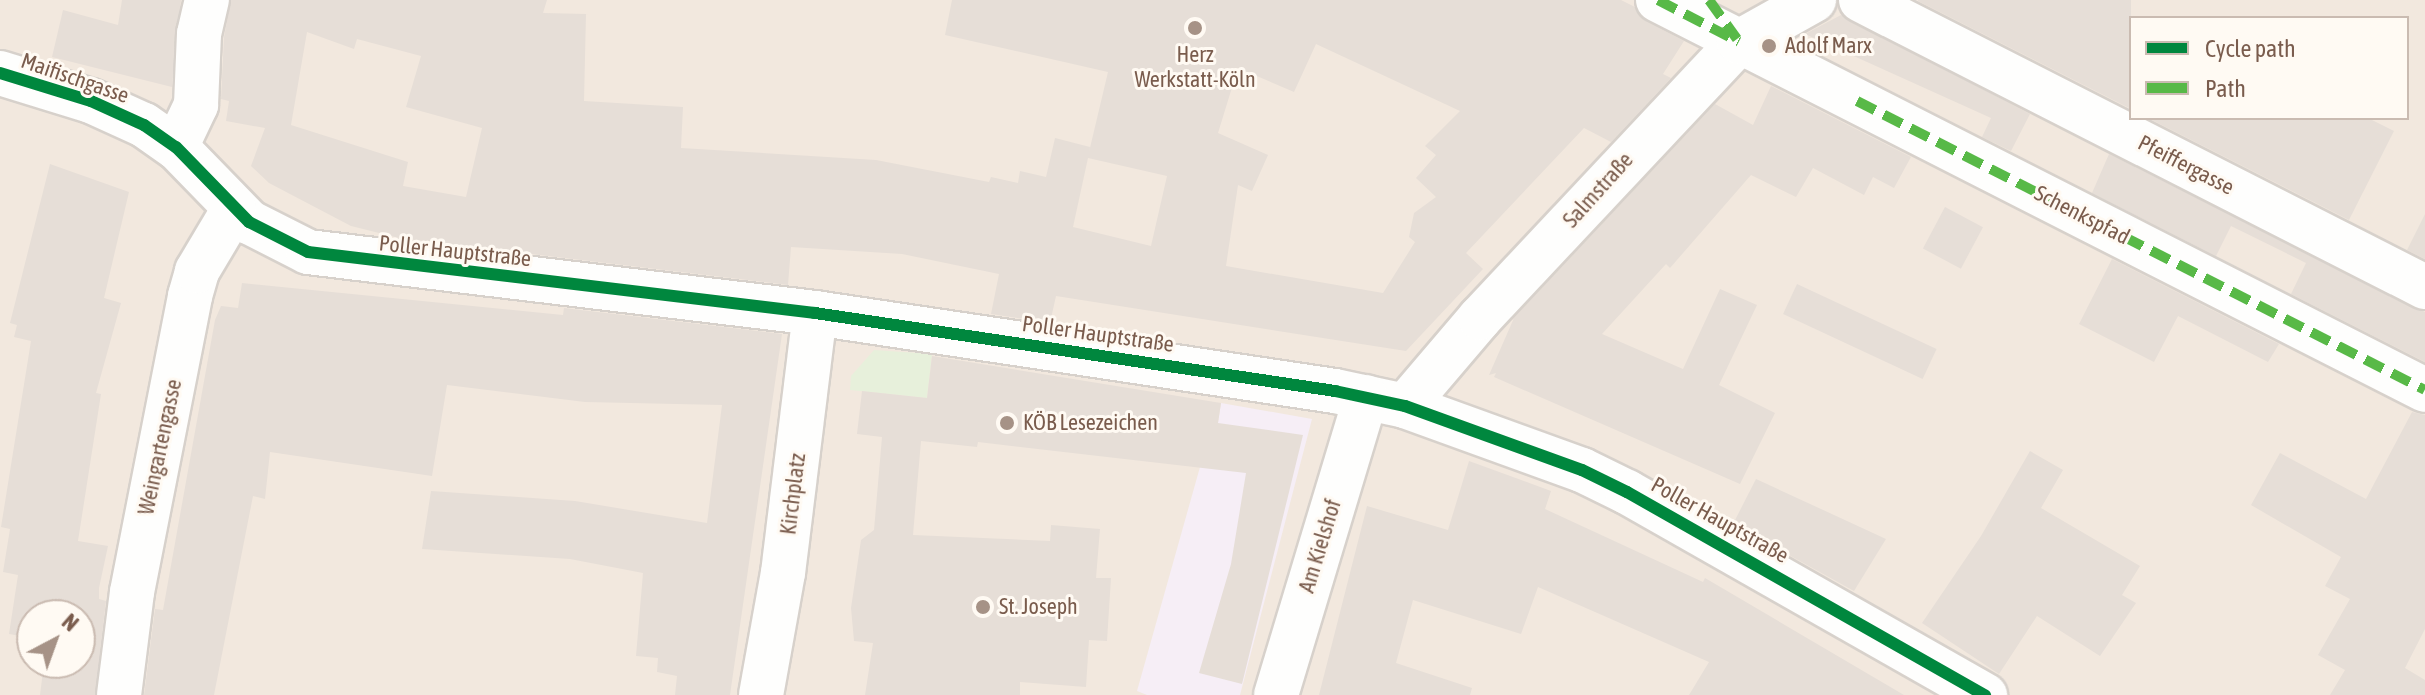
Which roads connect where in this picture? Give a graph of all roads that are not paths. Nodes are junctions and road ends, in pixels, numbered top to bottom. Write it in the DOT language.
graph roads {
  1 [pos="207,0"];
  2 [pos="1658,0"];
  3 [pos="1709,0"];
  4 [pos="1814,0"];
  5 [pos="1861,0"];
  6 [pos="1739,42"];
  7 [pos="0,73"];
  8 [pos="176,147"];
  9 [pos="234,209"];
  10 [pos="2425,287"];
  11 [pos="815,313"];
  12 [pos="2425,390"];
  13 [pos="1386,402"];
  14 [pos="763,684"];
  15 [pos="119,695"];
  16 [pos="1276,695"];
  17 [pos="1985,695"];
  1 -- 8 [label="street"];
  2 -- 6 [label="street, Schenkspfad"];
  3 -- 6 [label="street"];
  4 -- 6 [label="street, Salmstraße"];
  5 -- 10 [label="street, Pfeiffergasse"];
  6 -- 12 [label="street, Schenkspfad"];
  6 -- 13 [label="street, Salmstraße"];
  7 -- 8 [label="street, Maifischgasse"];
  8 -- 9 [label="street, Poller Hauptstraße"];
  9 -- 11 [label="street, Poller Hauptstraße"];
  9 -- 15 [label="street, Weingartengasse"];
  11 -- 13 [label="street, Poller Hauptstraße"];
  11 -- 14 [label="street, Kirchplatz"];
  13 -- 16 [label="street, Am Kielshof"];
  13 -- 17 [label="street, Poller Hauptstraße"];
}
